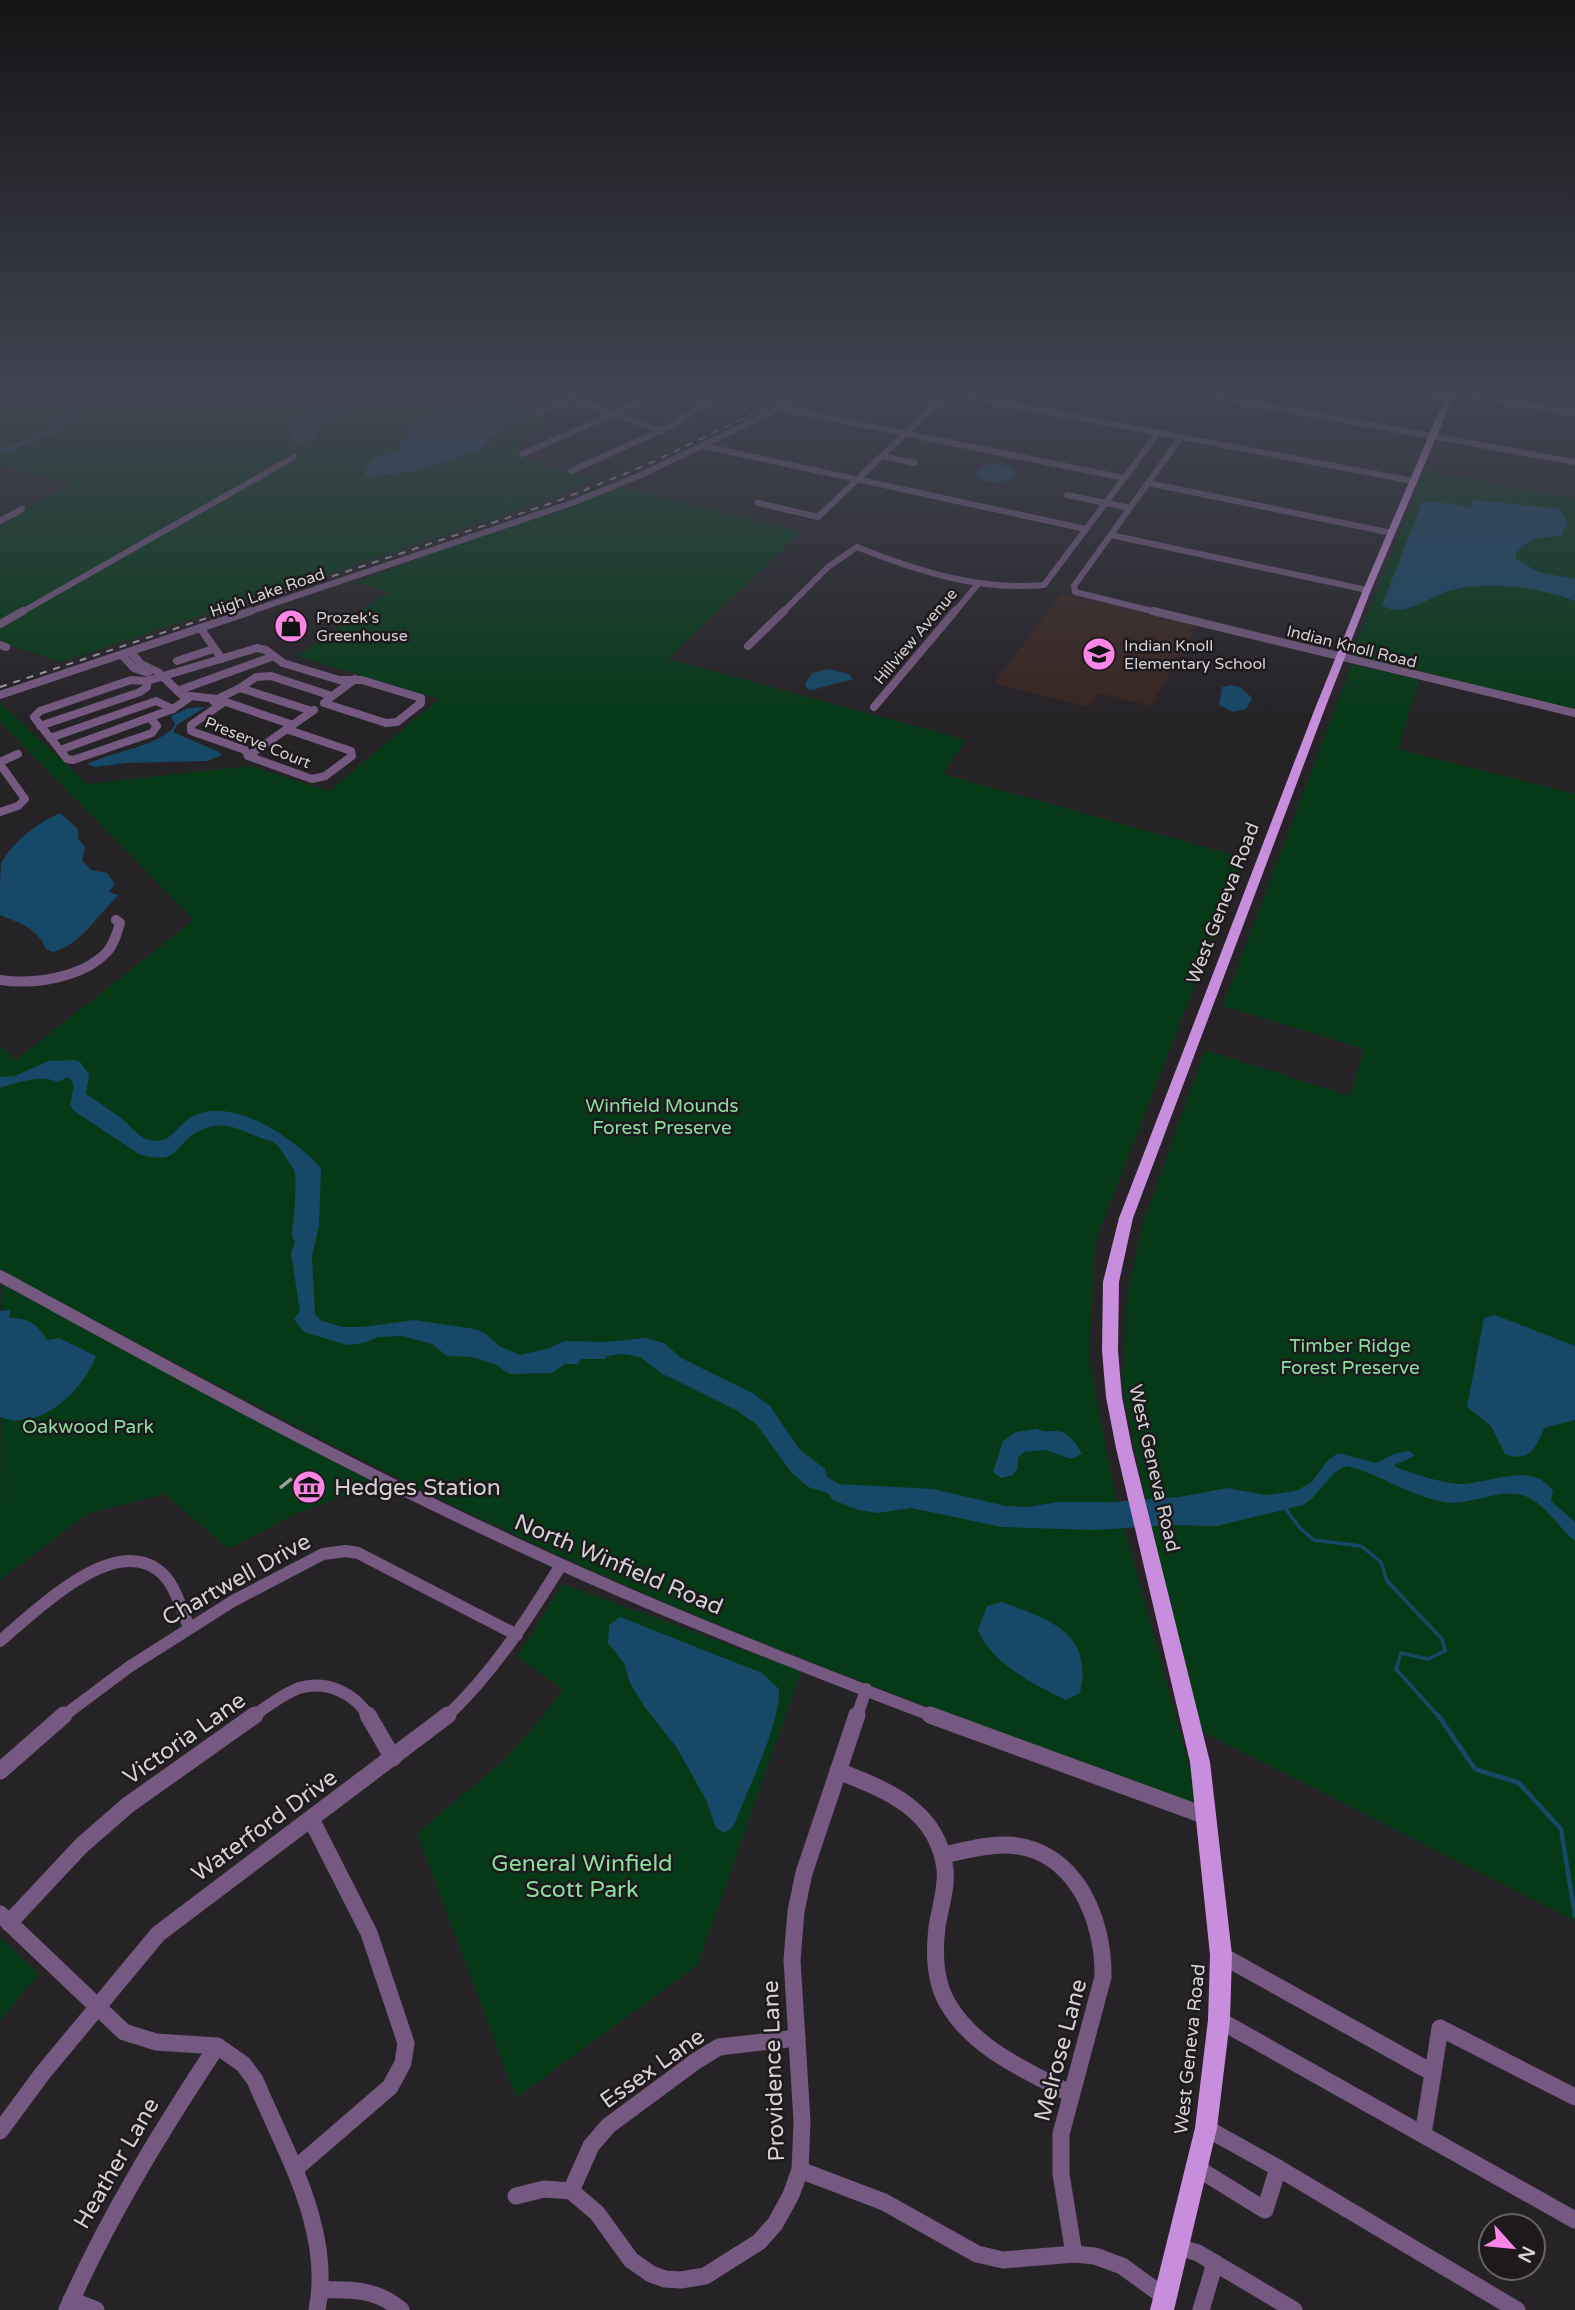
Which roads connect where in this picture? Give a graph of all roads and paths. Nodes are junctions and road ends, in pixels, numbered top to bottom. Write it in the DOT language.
graph roads {
  1 [pos="217,501"];
  2 [pos="577,501"];
  3 [pos="835,501"];
  4 [pos="957,501"];
  5 [pos="1095,501"];
  6 [pos="1135,501"];
  7 [pos="1235,501"];
  8 [pos="1405,501"];
  9 [pos="758,503"];
  10 [pos="1105,503"];
  11 [pos="1130,508"];
  12 [pos="22,509"];
  13 [pos="0,521"];
  14 [pos="1086,529"];
  15 [pos="1392,533"];
  16 [pos="1111,535"];
  17 [pos="978,583"];
  18 [pos="1367,590"];
  19 [pos="0,624"];
  20 [pos="201,629"];
  21 [pos="748,646"];
  22 [pos="213,649"];
  23 [pos="131,652"];
  24 [pos="122,655"];
  25 [pos="274,656"];
  26 [pos="1340,658"];
  27 [pos="222,659"];
  28 [pos="177,661"];
  29 [pos="154,679"];
  30 [pos="355,679"];
  31 [pos="240,688"];
  32 [pos="177,691"];
  33 [pos="0,695"];
  34 [pos="332,696"];
  35 [pos="187,700"];
  36 [pos="220,701"];
  37 [pos="324,703"];
  38 [pos="874,707"];
  39 [pos="173,709"];
  40 [pos="312,711"];
  41 [pos="1575,713"];
  42 [pos="150,718"];
  43 [pos="40,726"];
  44 [pos="290,727"];
  45 [pos="50,738"];
  46 [pos="60,750"];
  47 [pos="18,754"];
  48 [pos="248,756"];
  49 [pos="0,763"];
  50 [pos="0,813"];
  51 [pos="116,920"];
  52 [pos="0,979"];
  53 [pos="1,1279"];
  54 [pos="561,1564"];
  55 [pos="189,1627"];
  56 [pos="517,1635"];
  57 [pos="0,1641"];
  58 [pos="866,1689"];
  59 [pos="393,1758"];
  60 [pos="838,1771"];
  61 [pos="0,1772"];
  62 [pos="1208,1817"];
  63 [pos="311,1819"];
  64 [pos="943,1855"];
  65 [pos="5,1918"];
  66 [pos="1221,1955"];
  67 [pos="96,2008"];
  68 [pos="1219,2020"];
  69 [pos="796,2038"];
  70 [pos="218,2046"];
  71 [pos="1433,2073"];
  72 [pos="1071,2094"];
  73 [pos="1575,2097"];
  74 [pos="1206,2127"];
  75 [pos="0,2131"];
  76 [pos="1423,2134"];
  77 [pos="1197,2168"];
  78 [pos="1278,2168"];
  79 [pos="295,2169"];
  80 [pos="800,2170"];
  81 [pos="571,2191"];
  82 [pos="516,2196"];
  83 [pos="1575,2220"];
  84 [pos="1179,2248"];
  85 [pos="1074,2254"];
  86 [pos="1215,2263"];
  87 [pos="321,2290"];
  88 [pos="1164,2303"];
  89 [pos="69,2305"];
  90 [pos="96,2310"];
  91 [pos="317,2310"];
  92 [pos="401,2310"];
  93 [pos="1201,2310"];
  94 [pos="1294,2310"];
  95 [pos="1517,2310"];
  1 -- 19 [label="street"];
  2 -- 20 [label="street, High Lake Road"];
  3 -- 9 [label="street"];
  4 -- 14 [label="street"];
  5 -- 10 [label="street"];
  6 -- 11 [label="street"];
  7 -- 15 [label="street"];
  8 -- 15 [label="main road, West Geneva Road"];
  10 -- 11 [label="street"];
  10 -- 14 [label="street"];
  11 -- 16 [label="street"];
  12 -- 13 [label="street"];
  14 -- 17 [label="street"];
  15 -- 18 [label="main road, West Geneva Road"];
  16 -- 18 [label="street"];
  16 -- 26 [label="street, Indian Knoll Road"];
  17 -- 21 [label="street"];
  17 -- 38 [label="street, Hillview Avenue"];
  18 -- 26 [label="main road, West Geneva Road"];
  20 -- 22 [label="street"];
  20 -- 23 [label="street, High Lake Road"];
  22 -- 27 [label="street"];
  22 -- 28 [label="street"];
  23 -- 24 [label="street, High Lake Road"];
  23 -- 29 [label="street"];
  24 -- 29 [label="street"];
  24 -- 33 [label="street, High Lake Road"];
  25 -- 27 [label="street"];
  25 -- 30 [label="street"];
  25 -- 32 [label="street"];
  26 -- 41 [label="street, Indian Knoll Road"];
  26 -- 62 [label="main road, West Geneva Road"];
  27 -- 29 [label="street"];
  29 -- 32 [label="street"];
  29 -- 35 [label="street"];
  29 -- 43 [label="street"];
  29 -- 43 [label="street"];
  30 -- 34 [label="street"];
  30 -- 37 [label="street"];
  31 -- 34 [label="street"];
  31 -- 36 [label="street"];
  31 -- 40 [label="street"];
  32 -- 35 [label="street"];
  34 -- 37 [label="street"];
  35 -- 36 [label="street"];
  35 -- 39 [label="street"];
  36 -- 44 [label="street"];
  36 -- 48 [label="street, Preserve Court"];
  37 -- 40 [label="street"];
  39 -- 42 [label="street"];
  39 -- 45 [label="street"];
  40 -- 44 [label="street"];
  42 -- 46 [label="street"];
  42 -- 46 [label="street"];
  43 -- 45 [label="street"];
  44 -- 48 [label="street"];
  44 -- 48 [label="street, Preserve Court"];
  45 -- 46 [label="street"];
  47 -- 49 [label="street"];
  49 -- 50 [label="street"];
  51 -- 52 [label="street"];
  53 -- 54 [label="street, North Winfield Road"];
  54 -- 56 [label="street, Waterford Drive"];
  54 -- 58 [label="street, North Winfield Road"];
  55 -- 56 [label="street, Chartwell Drive"];
  55 -- 57 [label="street"];
  55 -- 61 [label="street, Chartwell Drive"];
  56 -- 59 [label="street, Waterford Drive"];
  58 -- 60 [label="street, Providence Lane"];
  58 -- 62 [label="street, North Winfield Road"];
  59 -- 63 [label="street, Waterford Drive"];
  59 -- 65 [label="street, Victoria Lane"];
  60 -- 64 [label="street"];
  60 -- 69 [label="street, Providence Lane"];
  62 -- 66 [label="main road, West Geneva Road"];
  63 -- 67 [label="street, Waterford Drive"];
  63 -- 79 [label="street"];
  64 -- 72 [label="street"];
  64 -- 72 [label="street, Melrose Lane"];
  65 -- 67 [label="street"];
  66 -- 68 [label="main road, West Geneva Road"];
  66 -- 71 [label="street"];
  67 -- 70 [label="street"];
  67 -- 75 [label="street, Waterford Drive"];
  68 -- 74 [label="main road, West Geneva Road"];
  68 -- 76 [label="street"];
  69 -- 80 [label="street, Providence Lane"];
  69 -- 81 [label="street, Essex Lane"];
  70 -- 79 [label="street"];
  70 -- 89 [label="street, Heather Lane"];
  71 -- 73 [label="street"];
  71 -- 76 [label="street"];
  72 -- 85 [label="street, Melrose Lane"];
  74 -- 77 [label="main road, West Geneva Road"];
  74 -- 78 [label="street"];
  76 -- 83 [label="street"];
  77 -- 78 [label="street"];
  77 -- 84 [label="main road, West Geneva Road"];
  78 -- 95 [label="street"];
  79 -- 87 [label="street"];
  80 -- 81 [label="street, Providence Lane"];
  80 -- 85 [label="street"];
  81 -- 82 [label="street"];
  84 -- 86 [label="street"];
  84 -- 88 [label="main road, West Geneva Road"];
  85 -- 88 [label="street"];
  86 -- 93 [label="street"];
  86 -- 94 [label="street"];
  87 -- 91 [label="street"];
  87 -- 92 [label="street"];
  89 -- 90 [label="street"];
}
